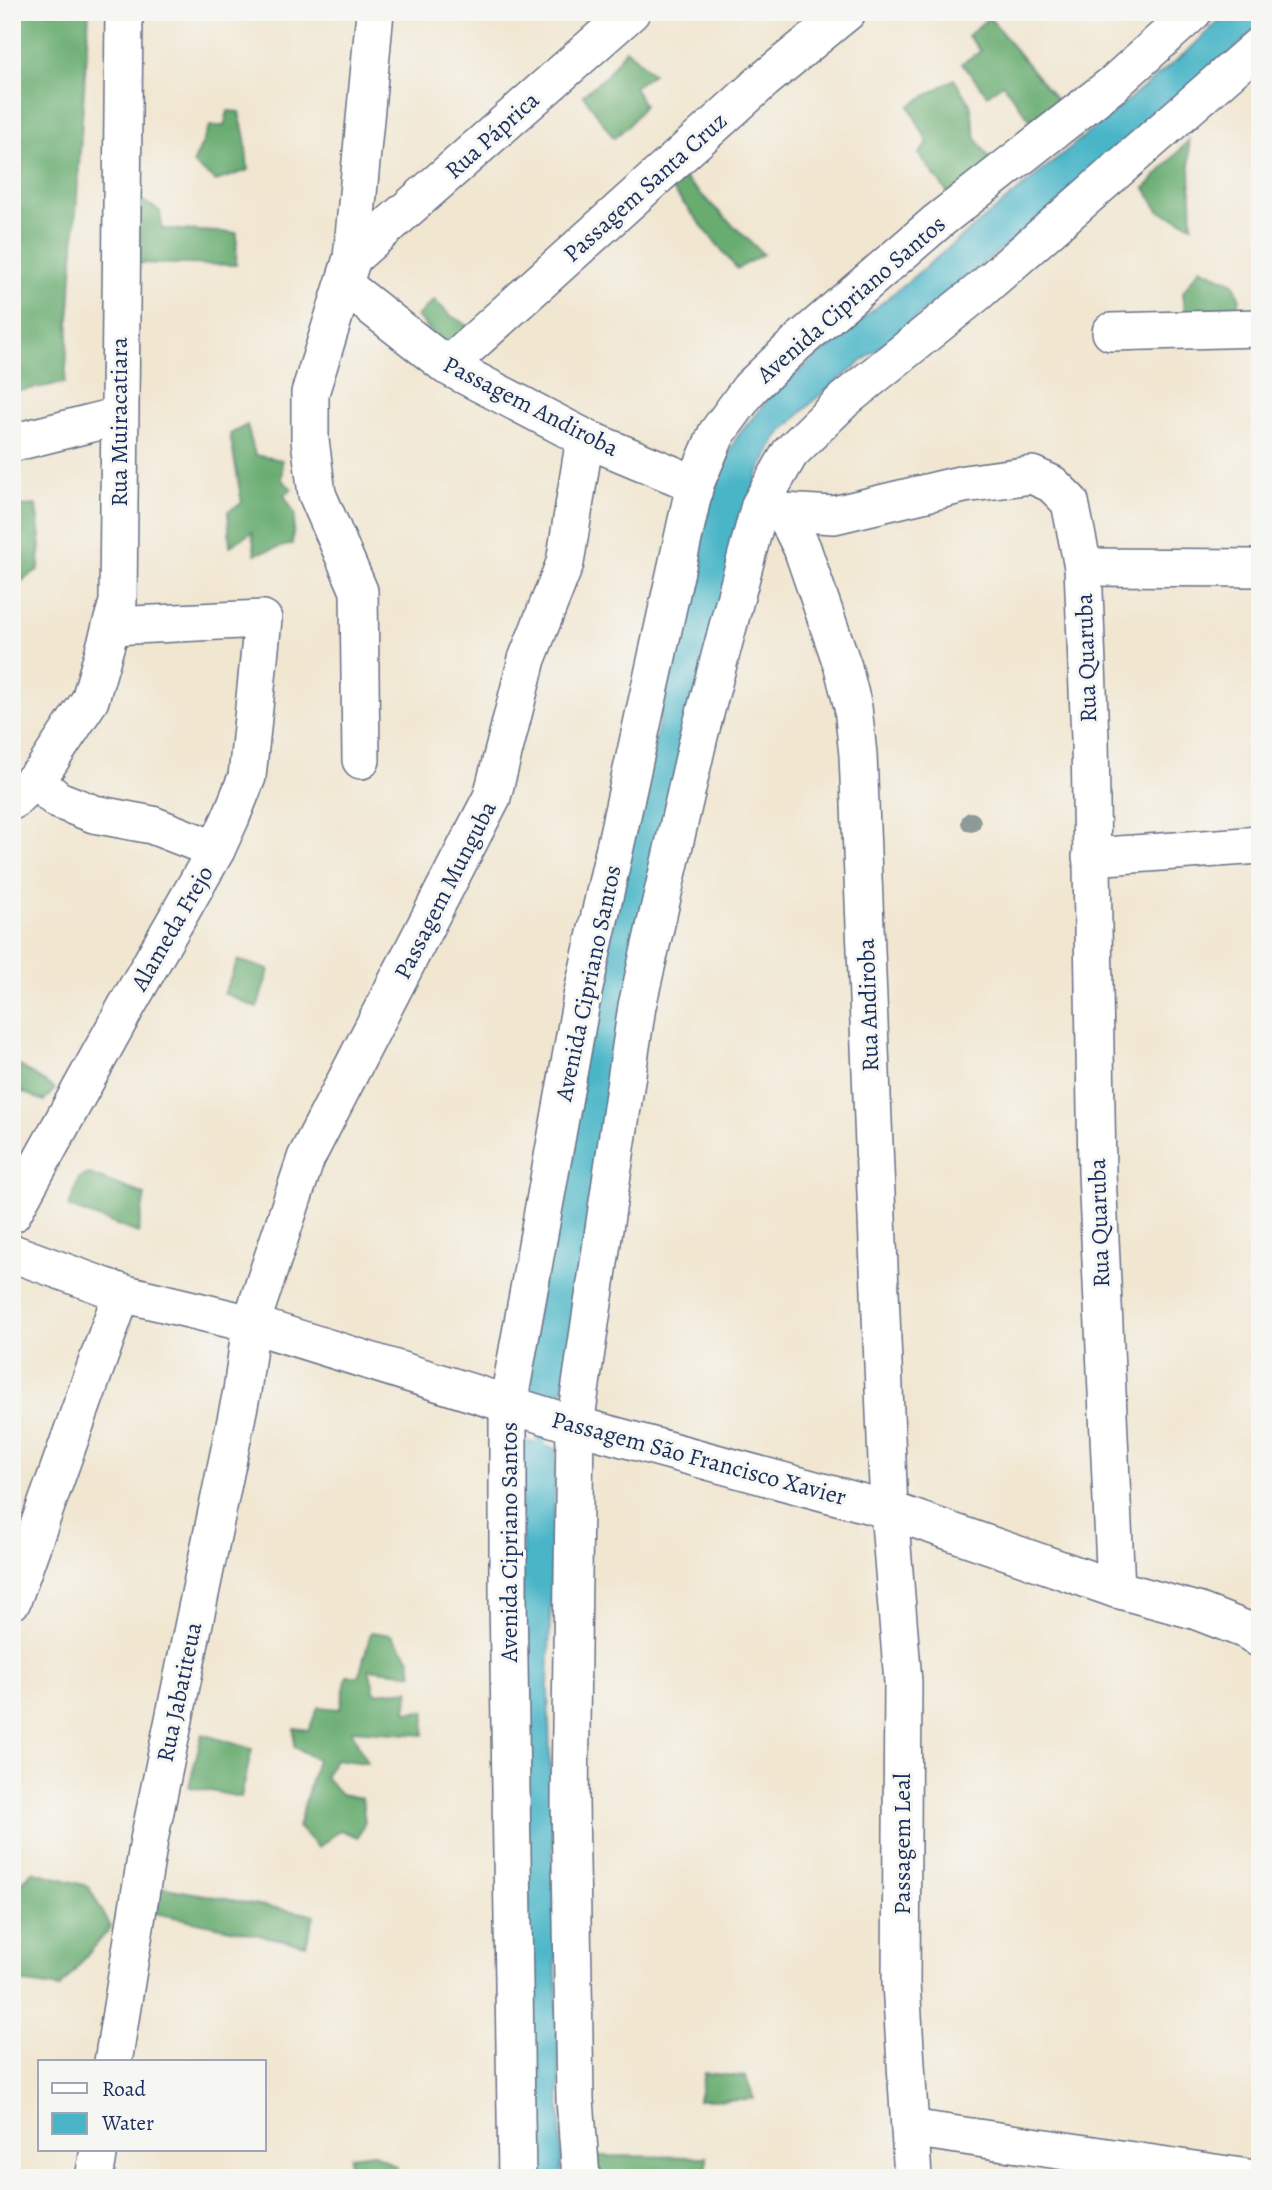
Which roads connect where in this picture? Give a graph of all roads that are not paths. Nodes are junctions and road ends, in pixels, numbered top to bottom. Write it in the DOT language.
graph roads {
  1 [pos="124,12"];
  2 [pos="375,12"];
  3 [pos="631,12"];
  4 [pos="847,12"];
  5 [pos="1193,12"];
  6 [pos="1260,45"];
  7 [pos="348,271"];
  8 [pos="1260,328"];
  9 [pos="1111,332"];
  10 [pos="447,366"];
  11 [pos="119,416"];
  12 [pos="585,439"];
  13 [pos="12,443"];
  14 [pos="695,484"];
  15 [pos="772,508"];
  16 [pos="1083,567"];
  17 [pos="1260,568"];
  18 [pos="111,626"];
  19 [pos="361,760"];
  20 [pos="23,791"];
  21 [pos="1260,845"];
  22 [pos="216,850"];
  23 [pos="1091,857"];
  24 [pos="12,1214"];
  25 [pos="12,1253"];
  26 [pos="122,1293"];
  27 [pos="251,1324"];
  28 [pos="516,1407"];
  29 [pos="575,1425"];
  30 [pos="889,1510"];
  31 [pos="1116,1589"];
  32 [pos="12,1601"];
  33 [pos="1260,1639"];
  34 [pos="113,2060"];
  35 [pos="910,2128"];
  36 [pos="99,2152"];
  37 [pos="94,2178"];
  38 [pos="517,2178"];
  39 [pos="581,2178"];
  40 [pos="913,2178"];
  41 [pos="1248,2178"];
  1 -- 11 [label="street, Rua Muiracatiara"];
  2 -- 7 [label="street"];
  3 -- 7 [label="street, Rua Páprica"];
  4 -- 10 [label="street, Passagem Santa Cruz"];
  5 -- 14 [label="street, Avenida Cipriano Santos"];
  6 -- 15 [label="street"];
  7 -- 10 [label="street, Passagem Andiroba"];
  7 -- 19 [label="street"];
  8 -- 9 [label="street"];
  10 -- 12 [label="street, Passagem Andiroba"];
  11 -- 13 [label="street"];
  11 -- 18 [label="street, Rua Muiracatiara"];
  12 -- 14 [label="street, Passagem Andiroba"];
  12 -- 27 [label="street, Passagem Munguba"];
  14 -- 28 [label="street, Avenida Cipriano Santos"];
  15 -- 16 [label="street, Rua Quaruba"];
  15 -- 29 [label="street"];
  15 -- 30 [label="street, Rua Andiroba"];
  16 -- 17 [label="street"];
  16 -- 23 [label="street, Rua Quaruba"];
  18 -- 20 [label="street, Rua Muiracatiara"];
  18 -- 22 [label="street, Alameda Frejo"];
  20 -- 22 [label="street"];
  21 -- 23 [label="street"];
  22 -- 24 [label="street, Alameda Frejo"];
  23 -- 31 [label="street, Rua Quaruba"];
  25 -- 26 [label="street, Passagem São Francisco Xavier"];
  26 -- 27 [label="street, Passagem São Francisco Xavier"];
  26 -- 32 [label="street"];
  27 -- 28 [label="street, Passagem São Francisco Xavier"];
  27 -- 34 [label="street, Rua Jabatiteua"];
  28 -- 29 [label="street, Passagem São Francisco Xavier"];
  28 -- 38 [label="street, Avenida Cipriano Santos"];
  29 -- 30 [label="street, Passagem São Francisco Xavier"];
  29 -- 39 [label="street"];
  30 -- 31 [label="street, Passagem São Francisco Xavier"];
  30 -- 35 [label="street, Passagem Leal"];
  31 -- 33 [label="street, Passagem São Francisco Xavier"];
  35 -- 40 [label="street, Passagem Leal"];
  35 -- 41 [label="street"];
  36 -- 37 [label="street"];
}
